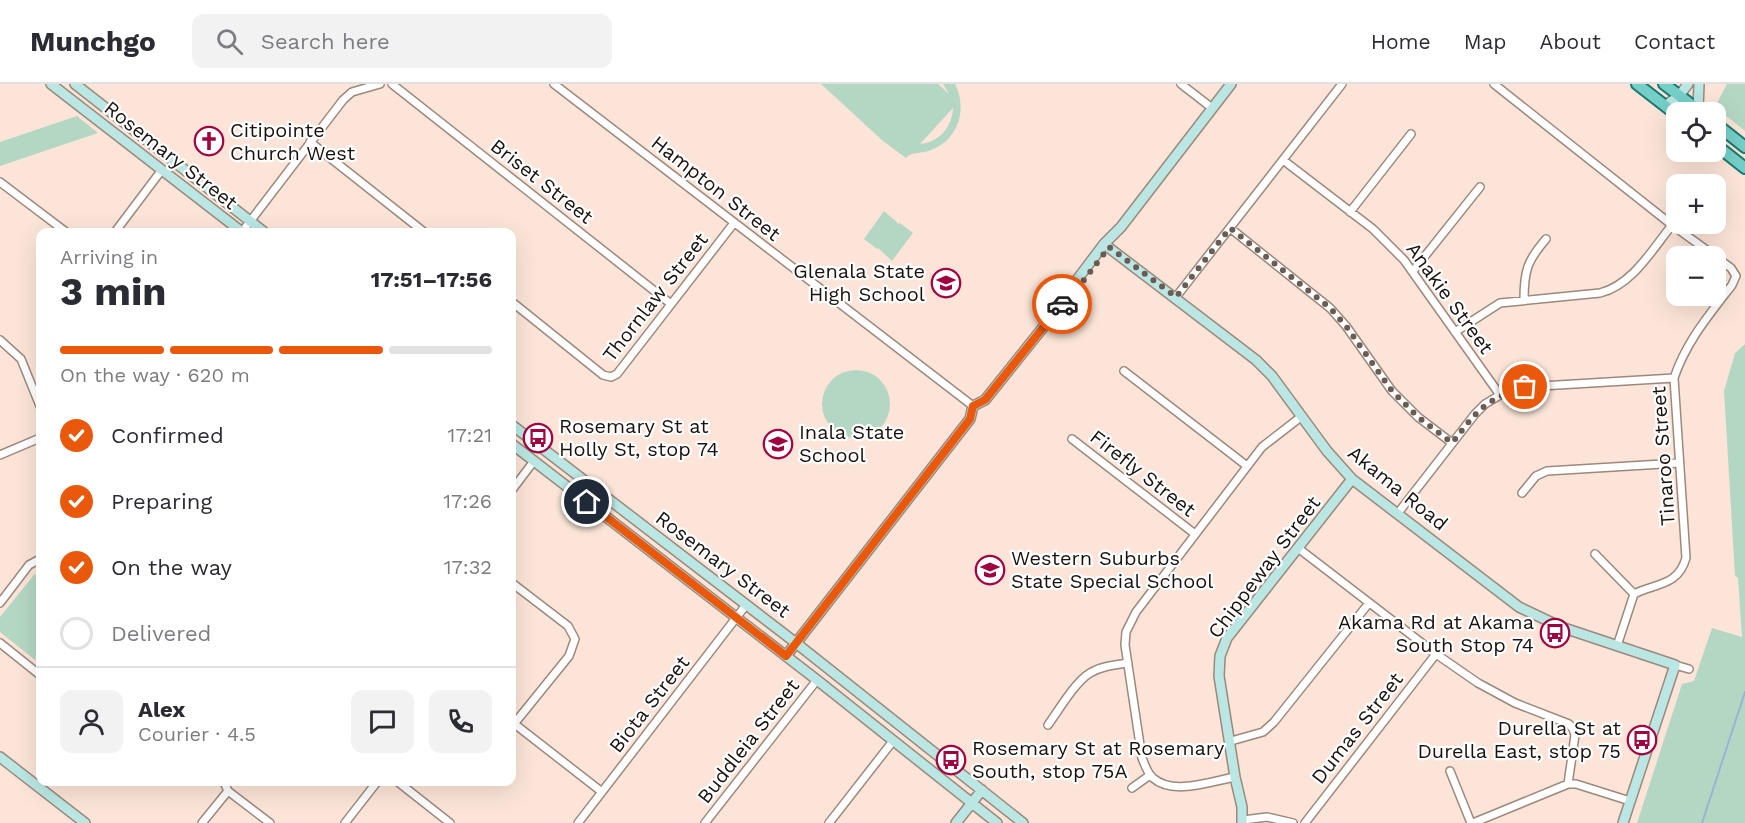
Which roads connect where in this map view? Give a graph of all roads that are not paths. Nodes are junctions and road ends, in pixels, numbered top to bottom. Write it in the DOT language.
graph roads {
  1 [pos="51,84"];
  2 [pos="75,84"];
  3 [pos="380,84"];
  4 [pos="392,84"];
  5 [pos="554,84"];
  6 [pos="1181,84"];
  7 [pos="1231,84"];
  8 [pos="1342,84"];
  9 [pos="1494,84"];
  10 [pos="1637,84"];
  11 [pos="1688,84"];
  12 [pos="1699,84"];
  13 [pos="1674,89"];
  14 [pos="1689,102"];
  15 [pos="1700,102"];
  16 [pos="1665,106"];
  17 [pos="1212,108"];
  18 [pos="107,110"];
  19 [pos="98,121"];
  20 [pos="1726,132"];
  21 [pos="1411,134"];
  22 [pos="310,142"];
  23 [pos="1745,147"];
  24 [pos="1726,153"];
  25 [pos="1283,160"];
  26 [pos="1745,168"];
  27 [pos="161,171"];
  28 [pos="1,182"];
  29 [pos="1480,188"];
  30 [pos="1350,212"];
  31 [pos="1666,220"];
  32 [pos="250,221"];
  33 [pos="734,223"];
  34 [pos="61,228"];
  35 [pos="118,228"];
  36 [pos="237,228"];
  37 [pos="245,228"];
  38 [pos="259,228"];
  39 [pos="418,228"];
  40 [pos="1230,228"];
  41 [pos="1666,232"];
  42 [pos="1684,234"];
  43 [pos="1546,239"];
  44 [pos="1107,246"];
  45 [pos="1701,246"];
  46 [pos="1726,264"];
  47 [pos="1413,270"];
  48 [pos="1726,293"];
  49 [pos="1176,297"];
  50 [pos="1524,300"];
  51 [pos="671,304"];
  52 [pos="516,305"];
  53 [pos="1716,306"];
  54 [pos="1455,332"];
  55 [pos="0,340"];
  56 [pos="1124,371"];
  57 [pos="1674,378"];
  58 [pos="1500,395"];
  59 [pos="36,396"];
  60 [pos="973,406"];
  61 [pos="1302,416"];
  62 [pos="516,428"];
  63 [pos="1072,439"];
  64 [pos="36,440"];
  65 [pos="1452,443"];
  66 [pos="516,447"];
  67 [pos="0,455"];
  68 [pos="534,461"];
  69 [pos="1679,463"];
  70 [pos="1247,466"];
  71 [pos="1353,479"];
  72 [pos="516,485"];
  73 [pos="1522,493"];
  74 [pos="1398,513"];
  75 [pos="1195,534"];
  76 [pos="1298,548"];
  77 [pos="1595,554"];
  78 [pos="36,562"];
  79 [pos="516,585"];
  80 [pos="1634,594"];
  81 [pos="0,603"];
  82 [pos="1369,603"];
  83 [pos="746,605"];
  84 [pos="736,619"];
  85 [pos="0,643"];
  86 [pos="796,643"];
  87 [pos="1617,646"];
  88 [pos="1436,654"];
  89 [pos="786,656"];
  90 [pos="1128,663"];
  91 [pos="1675,664"];
  92 [pos="1689,669"];
  93 [pos="36,672"];
  94 [pos="816,680"];
  95 [pos="516,719"];
  96 [pos="516,725"];
  97 [pos="1048,725"];
  98 [pos="893,741"];
  99 [pos="1231,741"];
  100 [pos="0,757"];
  101 [pos="1450,771"];
  102 [pos="1150,775"];
  103 [pos="1235,777"];
  104 [pos="1568,784"];
  105 [pos="36,785"];
  106 [pos="37,786"];
  107 [pos="226,786"];
  108 [pos="373,786"];
  109 [pos="403,786"];
  110 [pos="1132,788"];
  111 [pos="228,790"];
  112 [pos="981,790"];
  113 [pos="602,792"];
  114 [pos="1630,801"];
  115 [pos="971,803"];
  116 [pos="1243,822"];
  117 [pos="85,823"];
  118 [pos="202,823"];
  119 [pos="270,823"];
  120 [pos="345,823"];
  121 [pos="450,823"];
  122 [pos="579,823"];
  123 [pos="705,823"];
  124 [pos="829,823"];
  125 [pos="956,823"];
  126 [pos="997,823"];
  127 [pos="1023,823"];
  128 [pos="1293,823"];
  129 [pos="1305,823"];
  130 [pos="1472,823"];
  131 [pos="1623,823"];
  1 -- 19 [label="street, Rosemary Street"];
  2 -- 18 [label="street, Rosemary Street"];
  3 -- 22 [label="street"];
  4 -- 51 [label="street, Briset Street"];
  5 -- 33 [label="street, Hampton Street"];
  6 -- 17 [label="street"];
  7 -- 17 [label="street"];
  8 -- 25 [label="street"];
  9 -- 31 [label="street, Tinaroo Street"];
  10 -- 16 [label="main road"];
  11 -- 13 [label="street"];
  12 -- 15 [label="street"];
  13 -- 14 [label="main road"];
  13 -- 16 [label="street"];
  17 -- 44 [label="street"];
  18 -- 19 [label="street"];
  18 -- 32 [label="street, Rosemary Street"];
  19 -- 27 [label="street, Rosemary Street"];
  20 -- 23 [label="main road"];
  21 -- 30 [label="street"];
  22 -- 32 [label="street"];
  22 -- 39 [label="street"];
  24 -- 26 [label="main road"];
  25 -- 30 [label="street, Anakie Street"];
  25 -- 40 [label="street"];
  27 -- 35 [label="street"];
  27 -- 36 [label="street, Rosemary Street"];
  28 -- 34 [label="street"];
  29 -- 47 [label="street"];
  30 -- 47 [label="street, Anakie Street"];
  32 -- 37 [label="street"];
  32 -- 38 [label="street, Rosemary Street"];
  33 -- 51 [label="street, Thornlaw Street"];
  33 -- 60 [label="street, Hampton Street"];
  40 -- 49 [label="street"];
  40 -- 65 [label="street"];
  41 -- 50 [label="street"];
  42 -- 45 [label="street, Tinaroo Street"];
  43 -- 50 [label="street"];
  44 -- 49 [label="street, Akama Road"];
  44 -- 60 [label="street"];
  46 -- 48 [label="street, Tinaroo Street"];
  47 -- 54 [label="street, Anakie Street"];
  49 -- 61 [label="street, Akama Road"];
  50 -- 54 [label="street"];
  51 -- 52 [label="street, Thornlaw Street"];
  53 -- 57 [label="street, Tinaroo Street"];
  54 -- 58 [label="street, Anakie Street"];
  55 -- 59 [label="street"];
  56 -- 70 [label="street"];
  57 -- 58 [label="street"];
  57 -- 69 [label="street, Tinaroo Street"];
  58 -- 65 [label="street"];
  60 -- 86 [label="street"];
  61 -- 70 [label="street"];
  61 -- 71 [label="street, Akama Road"];
  62 -- 83 [label="street, Rosemary Street"];
  63 -- 75 [label="street, Firefly Street"];
  64 -- 67 [label="street"];
  65 -- 74 [label="street"];
  66 -- 68 [label="street, Rosemary Street"];
  68 -- 72 [label="street"];
  68 -- 84 [label="street, Rosemary Street"];
  69 -- 73 [label="street"];
  69 -- 80 [label="street, Tinaroo Street"];
  70 -- 75 [label="street"];
  71 -- 74 [label="street, Akama Road"];
  71 -- 76 [label="street, Chippeway Street"];
  74 -- 87 [label="street, Akama Road"];
  75 -- 90 [label="street"];
  76 -- 82 [label="street"];
  76 -- 99 [label="street, Chippeway Street"];
  77 -- 80 [label="street"];
  78 -- 81 [label="street"];
  79 -- 95 [label="street"];
  80 -- 87 [label="street"];
  82 -- 88 [label="street"];
  82 -- 99 [label="street"];
  83 -- 84 [label="street, Biota Street"];
  83 -- 86 [label="street, Rosemary Street"];
  84 -- 89 [label="street, Rosemary Street"];
  84 -- 113 [label="street, Biota Street"];
  85 -- 93 [label="street"];
  86 -- 89 [label="street"];
  86 -- 112 [label="street, Rosemary Street"];
  87 -- 91 [label="street, Akama Road"];
  88 -- 104 [label="street"];
  88 -- 129 [label="street, Dumas Street"];
  89 -- 94 [label="street, Rosemary Street"];
  90 -- 97 [label="street"];
  90 -- 102 [label="street"];
  91 -- 92 [label="street, Akama Road"];
  91 -- 114 [label="street"];
  94 -- 98 [label="street, Rosemary Street"];
  94 -- 123 [label="street, Buddleia Street"];
  96 -- 113 [label="street"];
  98 -- 115 [label="street, Rosemary Street"];
  98 -- 124 [label="street"];
  99 -- 103 [label="street, Chippeway Street"];
  100 -- 105 [label="street"];
  101 -- 130 [label="street"];
  102 -- 103 [label="street"];
  102 -- 110 [label="street"];
  103 -- 116 [label="street, Chippeway Street"];
  104 -- 114 [label="street"];
  104 -- 130 [label="street"];
  106 -- 117 [label="street"];
  107 -- 111 [label="street"];
  108 -- 120 [label="street"];
  109 -- 121 [label="street"];
  111 -- 118 [label="street"];
  111 -- 119 [label="street"];
  112 -- 115 [label="street"];
  112 -- 127 [label="street, Rosemary Street"];
  113 -- 122 [label="street, Biota Street"];
  114 -- 131 [label="street"];
  115 -- 125 [label="street"];
  115 -- 126 [label="street, Rosemary Street"];
  116 -- 128 [label="street"];
}
